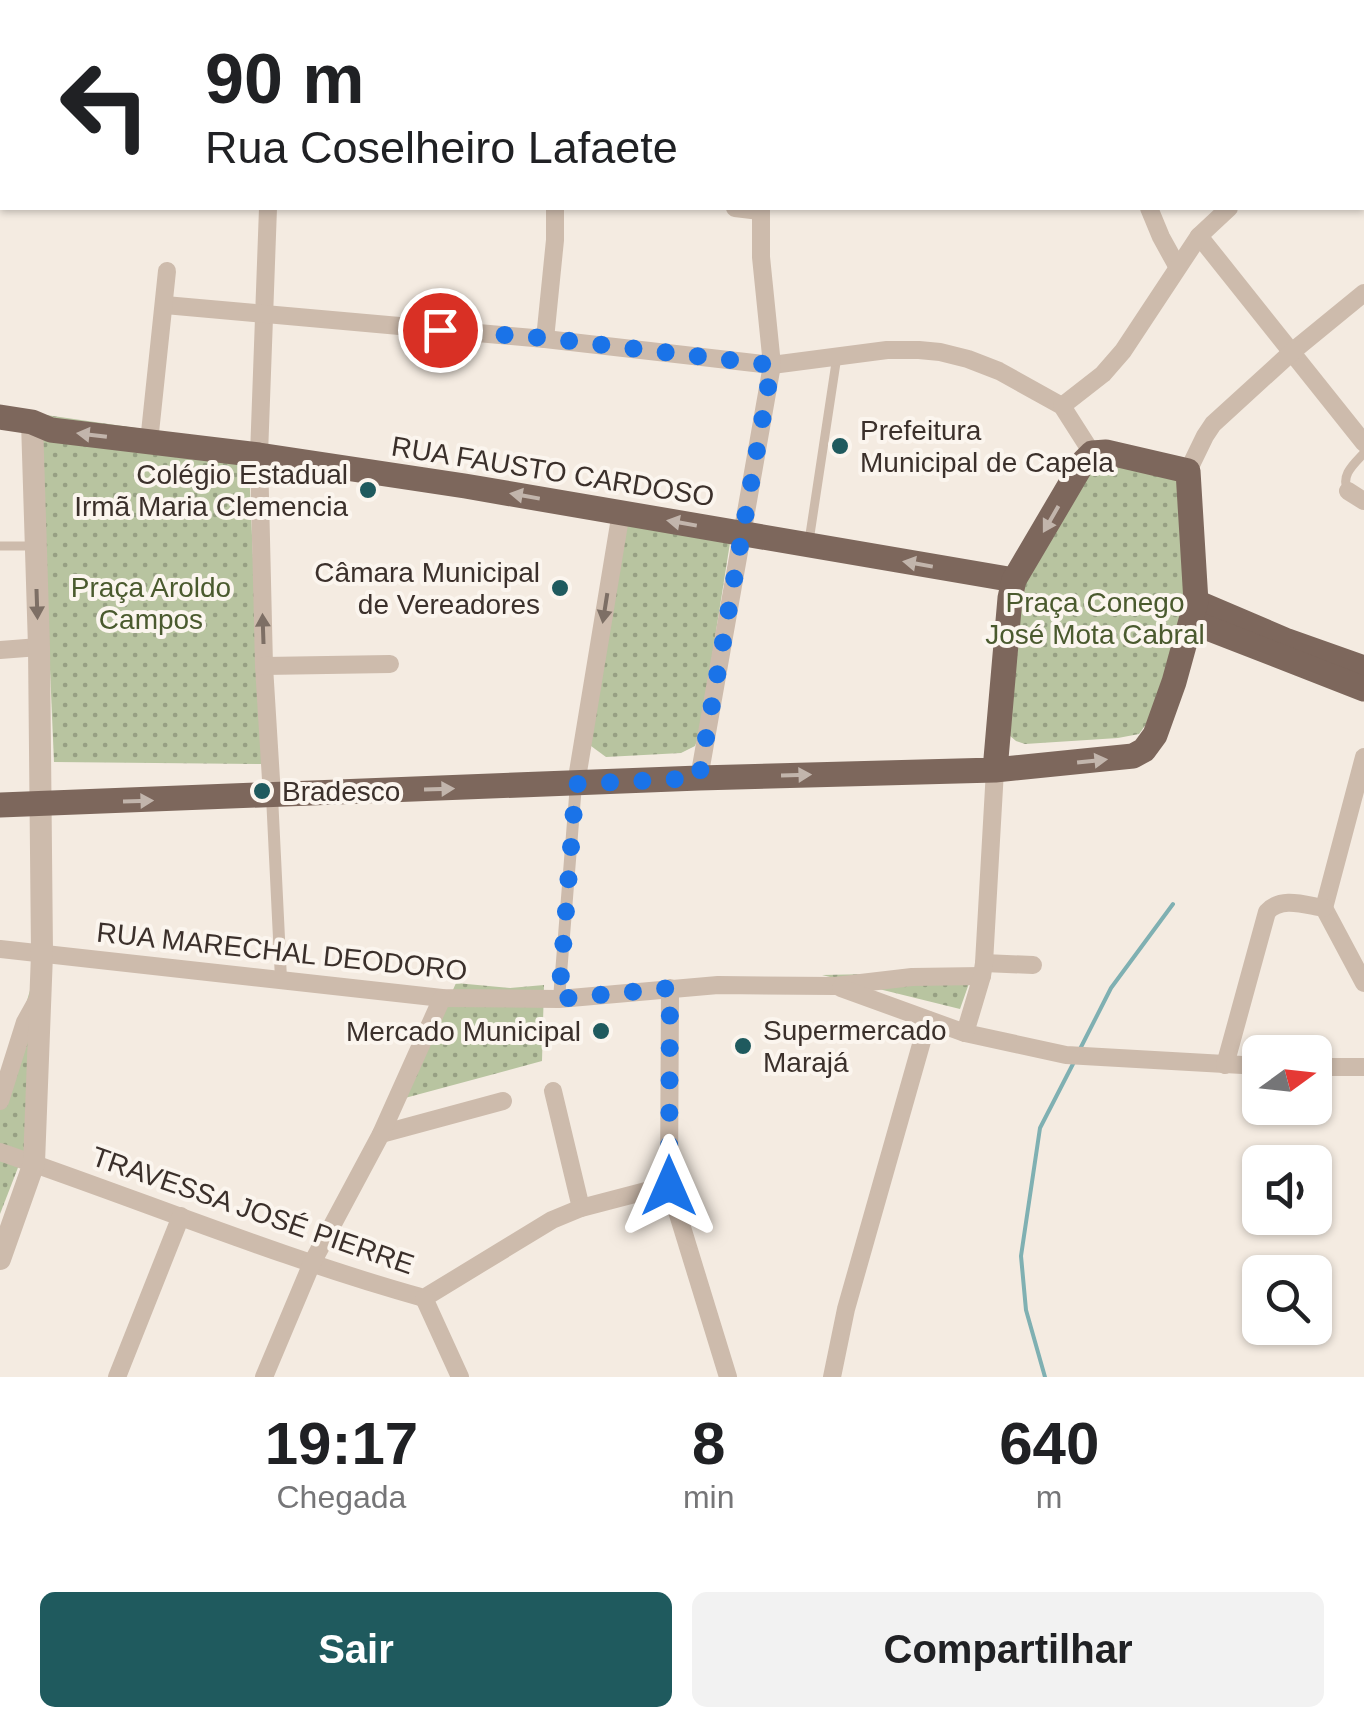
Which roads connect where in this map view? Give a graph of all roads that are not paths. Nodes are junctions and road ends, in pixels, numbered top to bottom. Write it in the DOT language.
graph roads {
  1 [pos="268,210"];
  2 [pos="555,210"];
  3 [pos="761,210"];
  4 [pos="1150,210"];
  5 [pos="1227,210"];
  6 [pos="1199,236"];
  7 [pos="1177,266"];
  8 [pos="167,271"];
  9 [pos="1364,293"];
  10 [pos="164,305"];
  11 [pos="264,314"];
  12 [pos="545,338"];
  13 [pos="1292,352"];
  14 [pos="837,356"];
  15 [pos="772,365"];
  16 [pos="1062,406"];
  17 [pos="0,417"];
  18 [pos="38,430"];
  19 [pos="0,433"];
  20 [pos="149,442"];
  21 [pos="1364,442"];
  22 [pos="1092,453"];
  23 [pos="1364,453"];
  24 [pos="259,456"];
  25 [pos="1188,470"];
  26 [pos="1356,496"];
  27 [pos="621,512"];
  28 [pos="744,534"];
  29 [pos="809,545"];
  30 [pos="0,546"];
  31 [pos="35,546"];
  32 [pos="1014,580"];
  33 [pos="1194,612"];
  34 [pos="39,647"];
  35 [pos="0,650"];
  36 [pos="390,664"];
  37 [pos="264,666"];
  38 [pos="1364,668"];
  39 [pos="1364,689"];
  40 [pos="1364,757"];
  41 [pos="995,770"];
  42 [pos="699,778"];
  43 [pos="576,784"];
  44 [pos="272,796"];
  45 [pos="41,805"];
  46 [pos="0,806"];
  47 [pos="1324,908"];
  48 [pos="0,949"];
  49 [pos="42,954"];
  50 [pos="1034,964"];
  51 [pos="983,969"];
  52 [pos="282,979"];
  53 [pos="1364,983"];
  54 [pos="836,986"];
  55 [pos="670,988"];
  56 [pos="40,994"];
  57 [pos="442,998"];
  58 [pos="559,999"];
  59 [pos="928,1020"];
  60 [pos="965,1033"];
  61 [pos="1225,1066"];
  62 [pos="1242,1066"];
  63 [pos="1332,1067"];
  64 [pos="1364,1068"];
  65 [pos="553,1091"];
  66 [pos="503,1100"];
  67 [pos="0,1101"];
  68 [pos="382,1134"];
  69 [pos="0,1152"];
  70 [pos="34,1164"];
  71 [pos="669,1186"];
  72 [pos="582,1208"];
  73 [pos="180,1216"];
  74 [pos="0,1258"];
  75 [pos="312,1264"];
  76 [pos="424,1298"];
  77 [pos="117,1377"];
  78 [pos="264,1377"];
  79 [pos="460,1377"];
  80 [pos="728,1377"];
  81 [pos="832,1377"];
  1 -- 11 [label="street"];
  2 -- 12 [label="street"];
  3 -- 15 [label="street"];
  4 -- 7 [label="street"];
  5 -- 6 [label="street"];
  6 -- 7 [label="street"];
  6 -- 13 [label="street"];
  7 -- 16 [label="street"];
  8 -- 10 [label="street"];
  9 -- 13 [label="street"];
  10 -- 11 [label="street"];
  10 -- 20 [label="street"];
  11 -- 12 [label="street"];
  11 -- 24 [label="street"];
  12 -- 15 [label="street"];
  13 -- 21 [label="street"];
  13 -- 25 [label="street"];
  14 -- 15 [label="street"];
  14 -- 16 [label="street"];
  14 -- 29 [label="lane"];
  15 -- 28 [label="street"];
  16 -- 22 [label="street"];
  17 -- 18 [label="main road"];
  18 -- 19 [label="main road"];
  20 -- 18 [label="main road, one-way"];
  18 -- 31 [label="street"];
  20 -- 24 [label="main road"];
  22 -- 25 [label="main road"];
  22 -- 32 [label="main road, one-way"];
  23 -- 26 [label="lane"];
  27 -- 24 [label="main road, RUA FAUSTO CARDOSO, one-way"];
  37 -- 24 [label="street, one-way"];
  25 -- 33 [label="main road"];
  28 -- 27 [label="main road, RUA FAUSTO CARDOSO, one-way"];
  27 -- 43 [label="street, one-way"];
  28 -- 29 [label="main road, RUA FAUSTO CARDOSO"];
  28 -- 42 [label="street"];
  32 -- 29 [label="main road, RUA FAUSTO CARDOSO, one-way"];
  30 -- 31 [label="lane"];
  31 -- 34 [label="street, one-way"];
  32 -- 41 [label="main road"];
  33 -- 38 [label="main road"];
  33 -- 39 [label="main road"];
  41 -- 33 [label="main road, one-way"];
  34 -- 35 [label="street"];
  34 -- 45 [label="street"];
  36 -- 37 [label="street"];
  37 -- 44 [label="street"];
  40 -- 47 [label="street"];
  42 -- 41 [label="main road, one-way"];
  41 -- 51 [label="street"];
  42 -- 43 [label="main road"];
  44 -- 43 [label="main road, one-way"];
  43 -- 58 [label="street"];
  45 -- 44 [label="main road, one-way"];
  44 -- 52 [label="street"];
  45 -- 46 [label="main road"];
  45 -- 49 [label="street"];
  47 -- 53 [label="street"];
  47 -- 61 [label="street"];
  48 -- 49 [label="street, RUA MARECHAL DEODORO"];
  49 -- 52 [label="street, RUA MARECHAL DEODORO"];
  49 -- 56 [label="street"];
  50 -- 51 [label="street"];
  51 -- 54 [label="street"];
  51 -- 60 [label="street"];
  52 -- 57 [label="street, RUA MARECHAL DEODORO"];
  54 -- 55 [label="street, RUA MARECHAL DEODORO"];
  54 -- 59 [label="street"];
  55 -- 58 [label="street, RUA MARECHAL DEODORO"];
  55 -- 71 [label="street"];
  56 -- 67 [label="street"];
  56 -- 70 [label="street"];
  57 -- 58 [label="street, RUA MARECHAL DEODORO"];
  57 -- 68 [label="street"];
  59 -- 60 [label="street"];
  59 -- 81 [label="street"];
  60 -- 61 [label="street"];
  61 -- 62 [label="street"];
  63 -- 64 [label="street"];
  65 -- 72 [label="street"];
  66 -- 68 [label="street"];
  68 -- 75 [label="street"];
  69 -- 70 [label="street, TRAVESSA JOSÉ PIERRE"];
  70 -- 73 [label="street, TRAVESSA JOSÉ PIERRE"];
  70 -- 74 [label="street"];
  71 -- 72 [label="street, TRAVESSA JOSÉ PIERRE"];
  71 -- 80 [label="street"];
  72 -- 76 [label="street, TRAVESSA JOSÉ PIERRE"];
  73 -- 75 [label="street, TRAVESSA JOSÉ PIERRE"];
  73 -- 77 [label="street"];
  75 -- 76 [label="street, TRAVESSA JOSÉ PIERRE"];
  75 -- 78 [label="street"];
  76 -- 79 [label="street"];
}
